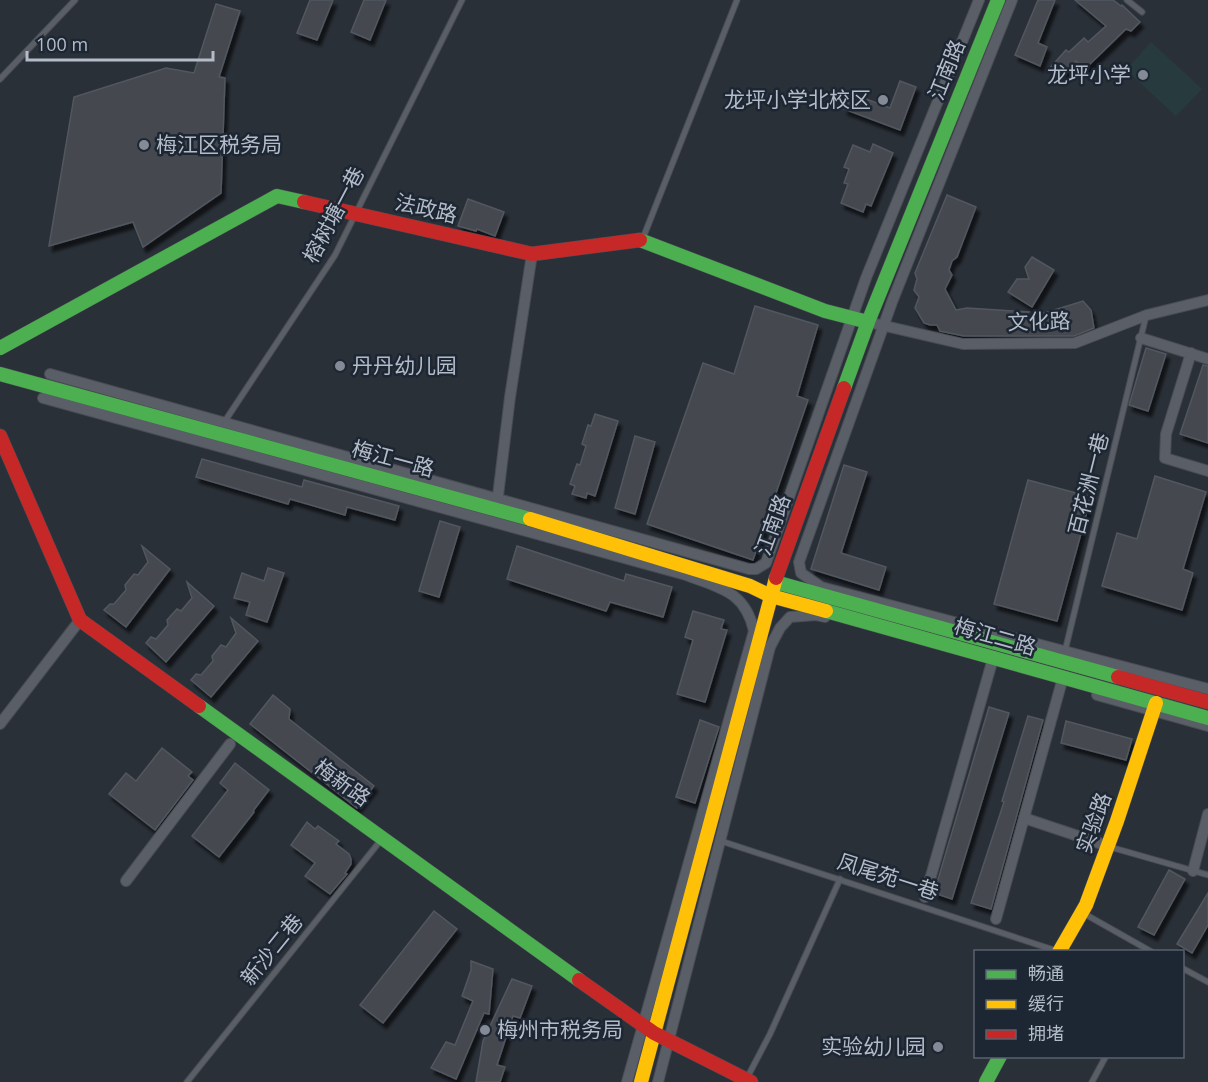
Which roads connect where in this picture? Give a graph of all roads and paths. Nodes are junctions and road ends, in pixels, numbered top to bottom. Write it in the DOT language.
graph roads {
  1 [pos="75,0"];
  2 [pos="462,0"];
  3 [pos="737,0"];
  4 [pos="979,0"];
  5 [pos="998,0"];
  6 [pos="1012,0"];
  7 [pos="1127,0"];
  8 [pos="1142,12"];
  9 [pos="0,79"];
  10 [pos="355,214"];
  11 [pos="642,240"];
  12 [pos="532,254"];
  13 [pos="1208,300"];
  14 [pos="1147,315"];
  15 [pos="852,318"];
  16 [pos="868,322"];
  17 [pos="884,326"];
  18 [pos="1141,338"];
  19 [pos="0,348"];
  20 [pos="1191,353"];
  21 [pos="1208,358"];
  22 [pos="0,374"];
  23 [pos="50,374"];
  24 [pos="43,398"];
  25 [pos="220,429"];
  26 [pos="0,436"];
  27 [pos="1208,471"];
  28 [pos="497,503"];
  29 [pos="775,582"];
  30 [pos="771,596"];
  31 [pos="80,620"];
  32 [pos="1064,657"];
  33 [pos="992,662"];
  34 [pos="1062,681"];
  35 [pos="1208,689"];
  36 [pos="1208,702"];
  37 [pos="1156,703"];
  38 [pos="1208,718"];
  39 [pos="0,724"];
  40 [pos="1208,726"];
  41 [pos="230,744"];
  42 [pos="1208,814"];
  43 [pos="1024,818"];
  44 [pos="706,837"];
  45 [pos="382,838"];
  46 [pos="1108,846"];
  47 [pos="1193,871"];
  48 [pos="1208,875"];
  49 [pos="840,879"];
  50 [pos="126,881"];
  51 [pos="924,897"];
  52 [pos="1082,912"];
  53 [pos="996,919"];
  54 [pos="1056,950"];
  55 [pos="1060,950"];
  56 [pos="1150,950"];
  57 [pos="1184,969"];
  58 [pos="1208,982"];
  59 [pos="654,1032"];
  60 [pos="999,1058"];
  61 [pos="1105,1058"];
  62 [pos="749,1081"];
  63 [pos="187,1082"];
  64 [pos="627,1082"];
  65 [pos="641,1082"];
  66 [pos="658,1082"];
  67 [pos="986,1082"];
  68 [pos="1092,1082"];
  1 -- 9 [label="lane"];
  2 -- 10 [label="lane, 榕树塘一巷"];
  3 -- 11 [label="lane"];
  4 -- 15 [label="street"];
  5 -- 16 [label="main road, 江南路"];
  6 -- 17 [label="street"];
  7 -- 8 [label="lane"];
  10 -- 12 [label="main road, 法政路"];
  10 -- 19 [label="main road, 法政路"];
  10 -- 25 [label="lane, 榕树塘一巷"];
  11 -- 12 [label="main road, 法政路"];
  11 -- 15 [label="main road, 法政路"];
  12 -- 28 [label="street"];
  13 -- 14 [label="street, 文化路"];
  14 -- 17 [label="street, 文化路"];
  14 -- 18 [label="lane, 百花洲一巷"];
  15 -- 16 [label="main road, 法政路"];
  15 -- 28 [label="street"];
  16 -- 17 [label="street, 文化路"];
  16 -- 29 [label="main road, 江南路"];
  17 -- 32 [label="street"];
  18 -- 20 [label="street"];
  18 -- 32 [label="lane, 百花洲一巷"];
  20 -- 21 [label="street"];
  20 -- 27 [label="street"];
  22 -- 25 [label="main road, 梅江一路"];
  23 -- 25 [label="street"];
  24 -- 64 [label="street"];
  25 -- 28 [label="main road, 梅江一路"];
  26 -- 31 [label="main road"];
  28 -- 30 [label="main road, 梅江一路"];
  29 -- 30 [label="main road, 江南路"];
  29 -- 32 [label="main road, 梅江二路"];
  30 -- 37 [label="main road, 梅江二路"];
  30 -- 44 [label="main road, 江南路"];
  31 -- 39 [label="street"];
  31 -- 45 [label="main road, 梅新路"];
  32 -- 35 [label="street"];
  32 -- 36 [label="main road, 梅江二路"];
  33 -- 51 [label="street"];
  34 -- 43 [label="street"];
  37 -- 38 [label="main road, 梅江二路"];
  37 -- 46 [label="main road, 实验路"];
  40 -- 66 [label="street"];
  41 -- 50 [label="street"];
  42 -- 47 [label="street"];
  43 -- 46 [label="street"];
  43 -- 53 [label="street"];
  44 -- 49 [label="lane, 凤尾苑一巷"];
  44 -- 59 [label="main road, 江南路"];
  45 -- 59 [label="main road, 梅新路"];
  45 -- 63 [label="lane, 新沙二巷"];
  46 -- 47 [label="lane"];
  46 -- 52 [label="main road, 实验路"];
  47 -- 48 [label="lane"];
  49 -- 54 [label="lane, 凤尾苑一巷"];
  49 -- 62 [label="lane"];
  52 -- 55 [label="main road, 实验路"];
  52 -- 56 [label="lane"];
  57 -- 58 [label="lane"];
  59 -- 62 [label="main road, 梅新路"];
  59 -- 65 [label="main road, 江南路"];
  60 -- 67 [label="main road"];
  61 -- 68 [label="lane"];
}
